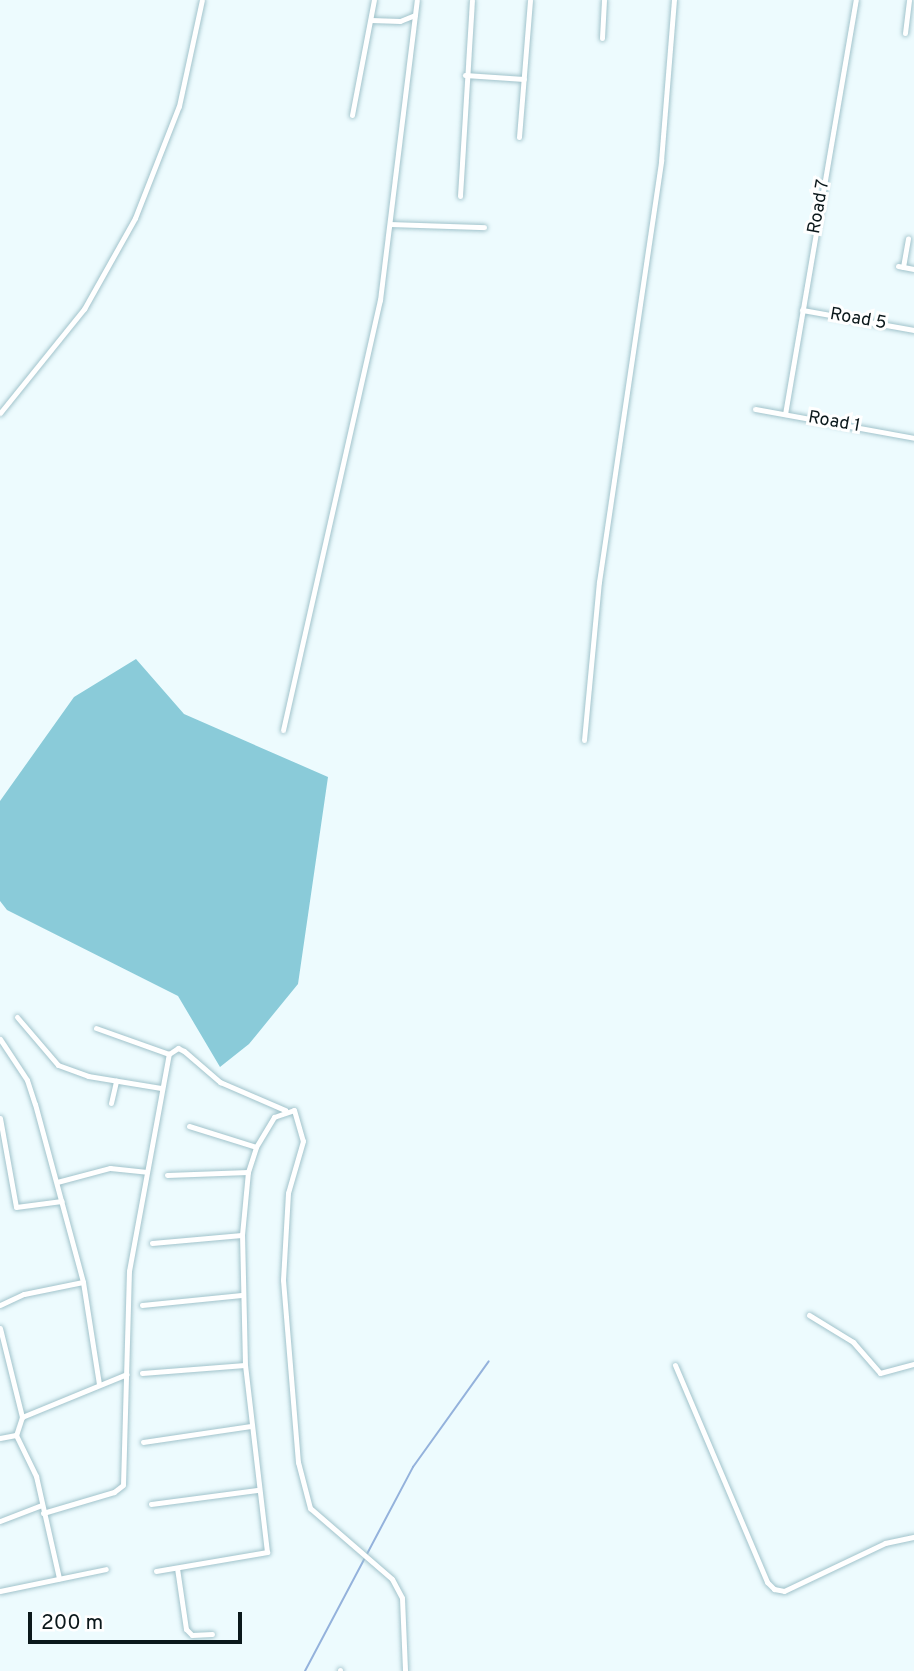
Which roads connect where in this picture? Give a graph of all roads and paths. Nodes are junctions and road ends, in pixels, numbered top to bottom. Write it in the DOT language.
graph roads {
  1 [pos="202,0"];
  2 [pos="374,0"];
  3 [pos="417,0"];
  4 [pos="472,0"];
  5 [pos="530,0"];
  6 [pos="604,0"];
  7 [pos="674,0"];
  8 [pos="856,0"];
  9 [pos="909,0"];
  10 [pos="415,15"];
  11 [pos="371,20"];
  12 [pos="905,33"];
  13 [pos="602,38"];
  14 [pos="465,75"];
  15 [pos="524,79"];
  16 [pos="352,115"];
  17 [pos="519,137"];
  18 [pos="460,196"];
  19 [pos="393,224"];
  20 [pos="484,227"];
  21 [pos="908,238"];
  22 [pos="914,269"];
  23 [pos="802,310"];
  24 [pos="914,330"];
  25 [pos="755,409"];
  26 [pos="0,413"];
  27 [pos="785,414"];
  28 [pos="914,438"];
  29 [pos="283,730"];
  30 [pos="584,740"];
  31 [pos="17,1017"];
  32 [pos="96,1028"];
  33 [pos="0,1039"];
  34 [pos="169,1054"];
  35 [pos="116,1081"];
  36 [pos="161,1088"];
  37 [pos="111,1103"];
  38 [pos="285,1110"];
  39 [pos="0,1118"];
  40 [pos="189,1126"];
  41 [pos="256,1147"];
  42 [pos="147,1172"];
  43 [pos="248,1172"];
  44 [pos="167,1175"];
  45 [pos="57,1182"];
  46 [pos="62,1201"];
  47 [pos="242,1235"];
  48 [pos="152,1243"];
  49 [pos="83,1282"];
  50 [pos="241,1295"];
  51 [pos="142,1304"];
  52 [pos="0,1306"];
  53 [pos="809,1315"];
  54 [pos="0,1328"];
  55 [pos="914,1364"];
  56 [pos="245,1365"];
  57 [pos="675,1366"];
  58 [pos="142,1373"];
  59 [pos="127,1374"];
  60 [pos="99,1384"];
  61 [pos="22,1418"];
  62 [pos="251,1426"];
  63 [pos="16,1435"];
  64 [pos="0,1438"];
  65 [pos="144,1442"];
  66 [pos="257,1490"];
  67 [pos="151,1504"];
  68 [pos="42,1505"];
  69 [pos="43,1514"];
  70 [pos="0,1521"];
  71 [pos="914,1537"];
  72 [pos="177,1568"];
  73 [pos="106,1569"];
  74 [pos="156,1571"];
  75 [pos="60,1578"];
  76 [pos="0,1591"];
  77 [pos="212,1634"];
  78 [pos="405,1671"];
  1 -- 26 [label="street"];
  2 -- 11 [label="street"];
  3 -- 10 [label="street"];
  4 -- 14 [label="street"];
  5 -- 15 [label="street"];
  6 -- 13 [label="street"];
  7 -- 30 [label="street"];
  8 -- 23 [label="street, Road 7"];
  9 -- 12 [label="street"];
  10 -- 11 [label="street"];
  10 -- 19 [label="street"];
  11 -- 16 [label="street"];
  14 -- 15 [label="street"];
  14 -- 18 [label="street"];
  15 -- 17 [label="street"];
  19 -- 20 [label="street"];
  19 -- 29 [label="street"];
  21 -- 22 [label="street"];
  23 -- 24 [label="street, Road 5"];
  23 -- 27 [label="street, Road 7"];
  25 -- 27 [label="street, Road 1"];
  27 -- 28 [label="street, Road 1"];
  31 -- 35 [label="street"];
  32 -- 34 [label="street"];
  33 -- 45 [label="street"];
  34 -- 36 [label="street"];
  34 -- 38 [label="street"];
  35 -- 36 [label="street"];
  35 -- 37 [label="street"];
  36 -- 42 [label="street"];
  38 -- 41 [label="street"];
  38 -- 78 [label="street"];
  39 -- 46 [label="street"];
  40 -- 41 [label="street"];
  41 -- 43 [label="street"];
  42 -- 45 [label="street"];
  42 -- 59 [label="street"];
  43 -- 44 [label="street"];
  43 -- 47 [label="street"];
  45 -- 46 [label="street"];
  46 -- 49 [label="street"];
  47 -- 48 [label="street"];
  47 -- 50 [label="street"];
  49 -- 52 [label="street"];
  49 -- 60 [label="street"];
  50 -- 51 [label="street"];
  50 -- 56 [label="street"];
  53 -- 55 [label="street"];
  54 -- 61 [label="street"];
  56 -- 58 [label="street"];
  56 -- 62 [label="street"];
  57 -- 71 [label="street"];
  59 -- 60 [label="street"];
  59 -- 69 [label="street"];
  60 -- 61 [label="street"];
  61 -- 63 [label="street"];
  62 -- 65 [label="street"];
  62 -- 66 [label="street"];
  63 -- 64 [label="street"];
  63 -- 68 [label="street"];
  66 -- 67 [label="street"];
  66 -- 72 [label="street"];
  68 -- 69 [label="street"];
  68 -- 70 [label="street"];
  69 -- 75 [label="street"];
  72 -- 74 [label="street"];
  72 -- 77 [label="street"];
  73 -- 75 [label="street"];
  75 -- 76 [label="street"];
}
